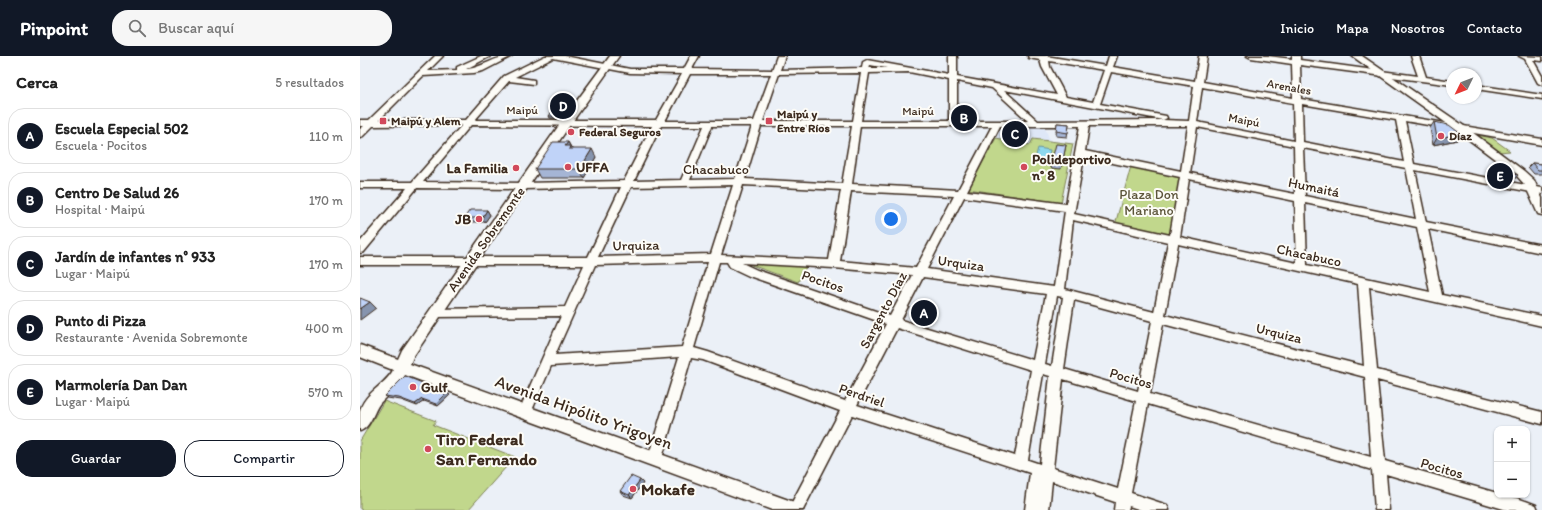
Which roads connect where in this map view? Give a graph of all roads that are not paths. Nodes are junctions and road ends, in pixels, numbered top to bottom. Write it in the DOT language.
graph roads {
  1 [pos="439,56"];
  2 [pos="487,56"];
  3 [pos="508,56"];
  4 [pos="552,56"];
  5 [pos="615,56"];
  6 [pos="696,56"];
  7 [pos="781,56"];
  8 [pos="953,56"];
  9 [pos="1113,56"];
  10 [pos="1202,56"];
  11 [pos="1251,56"];
  12 [pos="1356,56"];
  13 [pos="1415,56"];
  14 [pos="1526,56"];
  15 [pos="1037,57"];
  16 [pos="867,59"];
  17 [pos="1296,59"];
  18 [pos="1542,59"];
  19 [pos="606,67"];
  20 [pos="469,68"];
  21 [pos="1109,68"];
  22 [pos="910,70"];
  23 [pos="865,71"];
  24 [pos="687,72"];
  25 [pos="775,72"];
  26 [pos="422,74"];
  27 [pos="1382,74"];
  28 [pos="953,77"];
  29 [pos="507,78"];
  30 [pos="1423,79"];
  31 [pos="531,82"];
  32 [pos="1446,82"];
  33 [pos="1542,83"];
  34 [pos="1199,84"];
  35 [pos="993,85"];
  36 [pos="1482,88"];
  37 [pos="1542,97"];
  38 [pos="1062,98"];
  39 [pos="1298,101"];
  40 [pos="1096,104"];
  41 [pos="1400,118"];
  42 [pos="659,122"];
  43 [pos="758,122"];
  44 [pos="360,123"];
  45 [pos="372,123"];
  46 [pos="468,123"];
  47 [pos="566,123"];
  48 [pos="709,123"];
  49 [pos="1035,123"];
  50 [pos="856,124"];
  51 [pos="953,124"];
  52 [pos="997,124"];
  53 [pos="1085,124"];
  54 [pos="1193,124"];
  55 [pos="1460,128"];
  56 [pos="360,134"];
  57 [pos="1542,142"];
  58 [pos="1298,144"];
  59 [pos="1080,153"];
  60 [pos="1411,166"];
  61 [pos="1185,175"];
  62 [pos="739,182"];
  63 [pos="628,183"];
  64 [pos="684,183"];
  65 [pos="360,185"];
  66 [pos="415,185"];
  67 [pos="523,186"];
  68 [pos="846,187"];
  69 [pos="1538,190"];
  70 [pos="960,193"];
  71 [pos="1301,199"];
  72 [pos="1542,211"];
  73 [pos="1070,212"];
  74 [pos="1422,224"];
  75 [pos="1174,240"];
  76 [pos="360,249"];
  77 [pos="1542,250"];
  78 [pos="715,258"];
  79 [pos="730,258"];
  80 [pos="360,261"];
  81 [pos="471,261"];
  82 [pos="591,261"];
  83 [pos="834,264"];
  84 [pos="1302,268"];
  85 [pos="920,272"];
  86 [pos="1363,281"];
  87 [pos="1060,293"];
  88 [pos="1437,297"];
  89 [pos="568,311"];
  90 [pos="435,313"];
  91 [pos="1159,318"];
  92 [pos="1542,321"];
  93 [pos="893,322"];
  94 [pos="360,351"];
  95 [pos="688,352"];
  96 [pos="546,361"];
  97 [pos="401,366"];
  98 [pos="1038,367"];
  99 [pos="1371,372"];
  100 [pos="1057,373"];
  101 [pos="1144,398"];
  102 [pos="848,408"];
  103 [pos="525,411"];
  104 [pos="1542,418"];
  105 [pos="361,421"];
  106 [pos="655,458"];
  107 [pos="1020,464"];
  108 [pos="1379,465"];
  109 [pos="1042,471"];
  110 [pos="1122,504"];
  111 [pos="795,510"];
  112 [pos="1032,510"];
  113 [pos="1042,510"];
  114 [pos="1162,510"];
  115 [pos="1382,510"];
  116 [pos="1531,510"];
  1 -- 26 [label="street"];
  2 -- 20 [label="street"];
  3 -- 20 [label="street"];
  4 -- 19 [label="street"];
  4 -- 29 [label="street"];
  5 -- 19 [label="main road, Avenida Sobremonte"];
  6 -- 24 [label="street"];
  7 -- 25 [label="street"];
  8 -- 28 [label="street"];
  9 -- 21 [label="street"];
  10 -- 34 [label="street"];
  11 -- 17 [label="street"];
  12 -- 27 [label="main road"];
  13 -- 30 [label="street"];
  14 -- 18 [label="street"];
  14 -- 33 [label="street"];
  15 -- 21 [label="street, Arenales"];
  15 -- 38 [label="street"];
  16 -- 22 [label="street"];
  16 -- 23 [label="street"];
  17 -- 27 [label="street"];
  17 -- 39 [label="street"];
  19 -- 24 [label="street"];
  19 -- 47 [label="main road, Avenida Sobremonte"];
  20 -- 26 [label="street"];
  21 -- 34 [label="street, Arenales"];
  21 -- 40 [label="street"];
  22 -- 23 [label="street"];
  22 -- 28 [label="street"];
  23 -- 25 [label="street"];
  23 -- 50 [label="street"];
  24 -- 25 [label="street"];
  24 -- 42 [label="street"];
  25 -- 43 [label="street"];
  26 -- 45 [label="street"];
  27 -- 30 [label="street"];
  27 -- 55 [label="main road"];
  28 -- 35 [label="street"];
  28 -- 51 [label="street"];
  29 -- 31 [label="street"];
  29 -- 46 [label="street"];
  30 -- 32 [label="street"];
  34 -- 39 [label="street, Arenales"];
  34 -- 54 [label="street"];
  35 -- 38 [label="street"];
  35 -- 49 [label="street"];
  36 -- 37 [label="street"];
  38 -- 40 [label="street"];
  39 -- 41 [label="street, Arenales"];
  39 -- 58 [label="street"];
  40 -- 54 [label="street"];
  41 -- 55 [label="street, Arenales"];
  41 -- 60 [label="street"];
  42 -- 47 [label="street, Maipú"];
  42 -- 48 [label="street, Maipú"];
  42 -- 63 [label="street"];
  43 -- 48 [label="street, Maipú"];
  43 -- 50 [label="street, Maipú"];
  43 -- 62 [label="street"];
  44 -- 45 [label="street, Maipú"];
  45 -- 46 [label="street, Maipú"];
  45 -- 56 [label="street"];
  46 -- 47 [label="street, Maipú"];
  46 -- 66 [label="street"];
  47 -- 67 [label="main road, Avenida Sobremonte"];
  48 -- 64 [label="street"];
  49 -- 52 [label="street, Maipú"];
  49 -- 53 [label="street, Maipú"];
  50 -- 51 [label="street, Maipú"];
  50 -- 68 [label="street"];
  51 -- 52 [label="street, Maipú"];
  52 -- 70 [label="street, Sargento Díaz"];
  53 -- 54 [label="street, Maipú"];
  53 -- 59 [label="street"];
  54 -- 58 [label="street, Maipú"];
  54 -- 61 [label="street"];
  55 -- 57 [label="street, Arenales"];
  55 -- 69 [label="main road"];
  58 -- 60 [label="street, Maipú"];
  58 -- 71 [label="street"];
  59 -- 61 [label="street, Humaitá"];
  59 -- 73 [label="street"];
  60 -- 69 [label="street, Maipú"];
  60 -- 74 [label="street"];
  61 -- 71 [label="street, Humaitá"];
  61 -- 75 [label="street"];
  62 -- 64 [label="street, Chacabuco"];
  62 -- 68 [label="street, Chacabuco"];
  62 -- 78 [label="street"];
  63 -- 64 [label="street, Chacabuco"];
  63 -- 67 [label="street, Chacabuco"];
  63 -- 82 [label="street"];
  65 -- 66 [label="street, Chacabuco"];
  66 -- 67 [label="street, Chacabuco"];
  66 -- 76 [label="street"];
  67 -- 81 [label="main road, Avenida Sobremonte"];
  68 -- 70 [label="street, Chacabuco"];
  68 -- 83 [label="street"];
  69 -- 72 [label="main road"];
  70 -- 73 [label="street, Chacabuco"];
  70 -- 85 [label="street, Sargento Díaz"];
  71 -- 74 [label="street, Humaitá"];
  71 -- 84 [label="street"];
  73 -- 75 [label="street, Chacabuco"];
  73 -- 87 [label="street"];
  74 -- 77 [label="street, Humaitá"];
  74 -- 88 [label="street"];
  75 -- 84 [label="street, Chacabuco"];
  75 -- 91 [label="street"];
  78 -- 79 [label="street, Urquiza"];
  78 -- 82 [label="street, Urquiza"];
  78 -- 95 [label="street"];
  79 -- 83 [label="street, Urquiza"];
  79 -- 93 [label="street, Pocitos"];
  80 -- 81 [label="street, Urquiza"];
  81 -- 82 [label="street, Urquiza"];
  81 -- 90 [label="main road, Avenida Sobremonte"];
  82 -- 89 [label="street"];
  83 -- 85 [label="street, Urquiza"];
  84 -- 86 [label="street, Chacabuco"];
  85 -- 87 [label="street, Urquiza"];
  85 -- 93 [label="street, Sargento Díaz"];
  86 -- 88 [label="street, Chacabuco"];
  86 -- 99 [label="street"];
  87 -- 91 [label="street, Urquiza"];
  87 -- 98 [label="street"];
  87 -- 100 [label="street"];
  88 -- 92 [label="street, Chacabuco"];
  89 -- 90 [label="street"];
  89 -- 96 [label="street"];
  90 -- 97 [label="main road, Avenida Sobremonte"];
  91 -- 99 [label="street, Urquiza"];
  91 -- 101 [label="street"];
  93 -- 98 [label="street, Pocitos"];
  93 -- 102 [label="street, Sargento Díaz"];
  94 -- 97 [label="main road, Avenida Hipólito Yrigoyen"];
  95 -- 96 [label="street, Perdriel"];
  95 -- 102 [label="street, Perdriel"];
  95 -- 106 [label="street"];
  96 -- 103 [label="street"];
  97 -- 103 [label="main road, Avenida Hipólito Yrigoyen"];
  97 -- 105 [label="main road, Avenida Sobremonte"];
  98 -- 100 [label="street, Pocitos"];
  98 -- 107 [label="street"];
  99 -- 104 [label="street, Urquiza"];
  99 -- 108 [label="street"];
  100 -- 101 [label="street, Pocitos"];
  100 -- 109 [label="street"];
  101 -- 108 [label="street, Pocitos"];
  101 -- 110 [label="street"];
  102 -- 107 [label="street, Perdriel"];
  102 -- 111 [label="street, Sargento Díaz"];
  103 -- 106 [label="main road, Avenida Hipólito Yrigoyen"];
  106 -- 111 [label="main road, Avenida Hipólito Yrigoyen"];
  107 -- 109 [label="street, Perdriel"];
  108 -- 115 [label="street"];
  108 -- 116 [label="street, Pocitos"];
  109 -- 110 [label="street, Perdriel"];
  109 -- 112 [label="street"];
  109 -- 113 [label="street"];
  110 -- 114 [label="street, Perdriel"];
}
